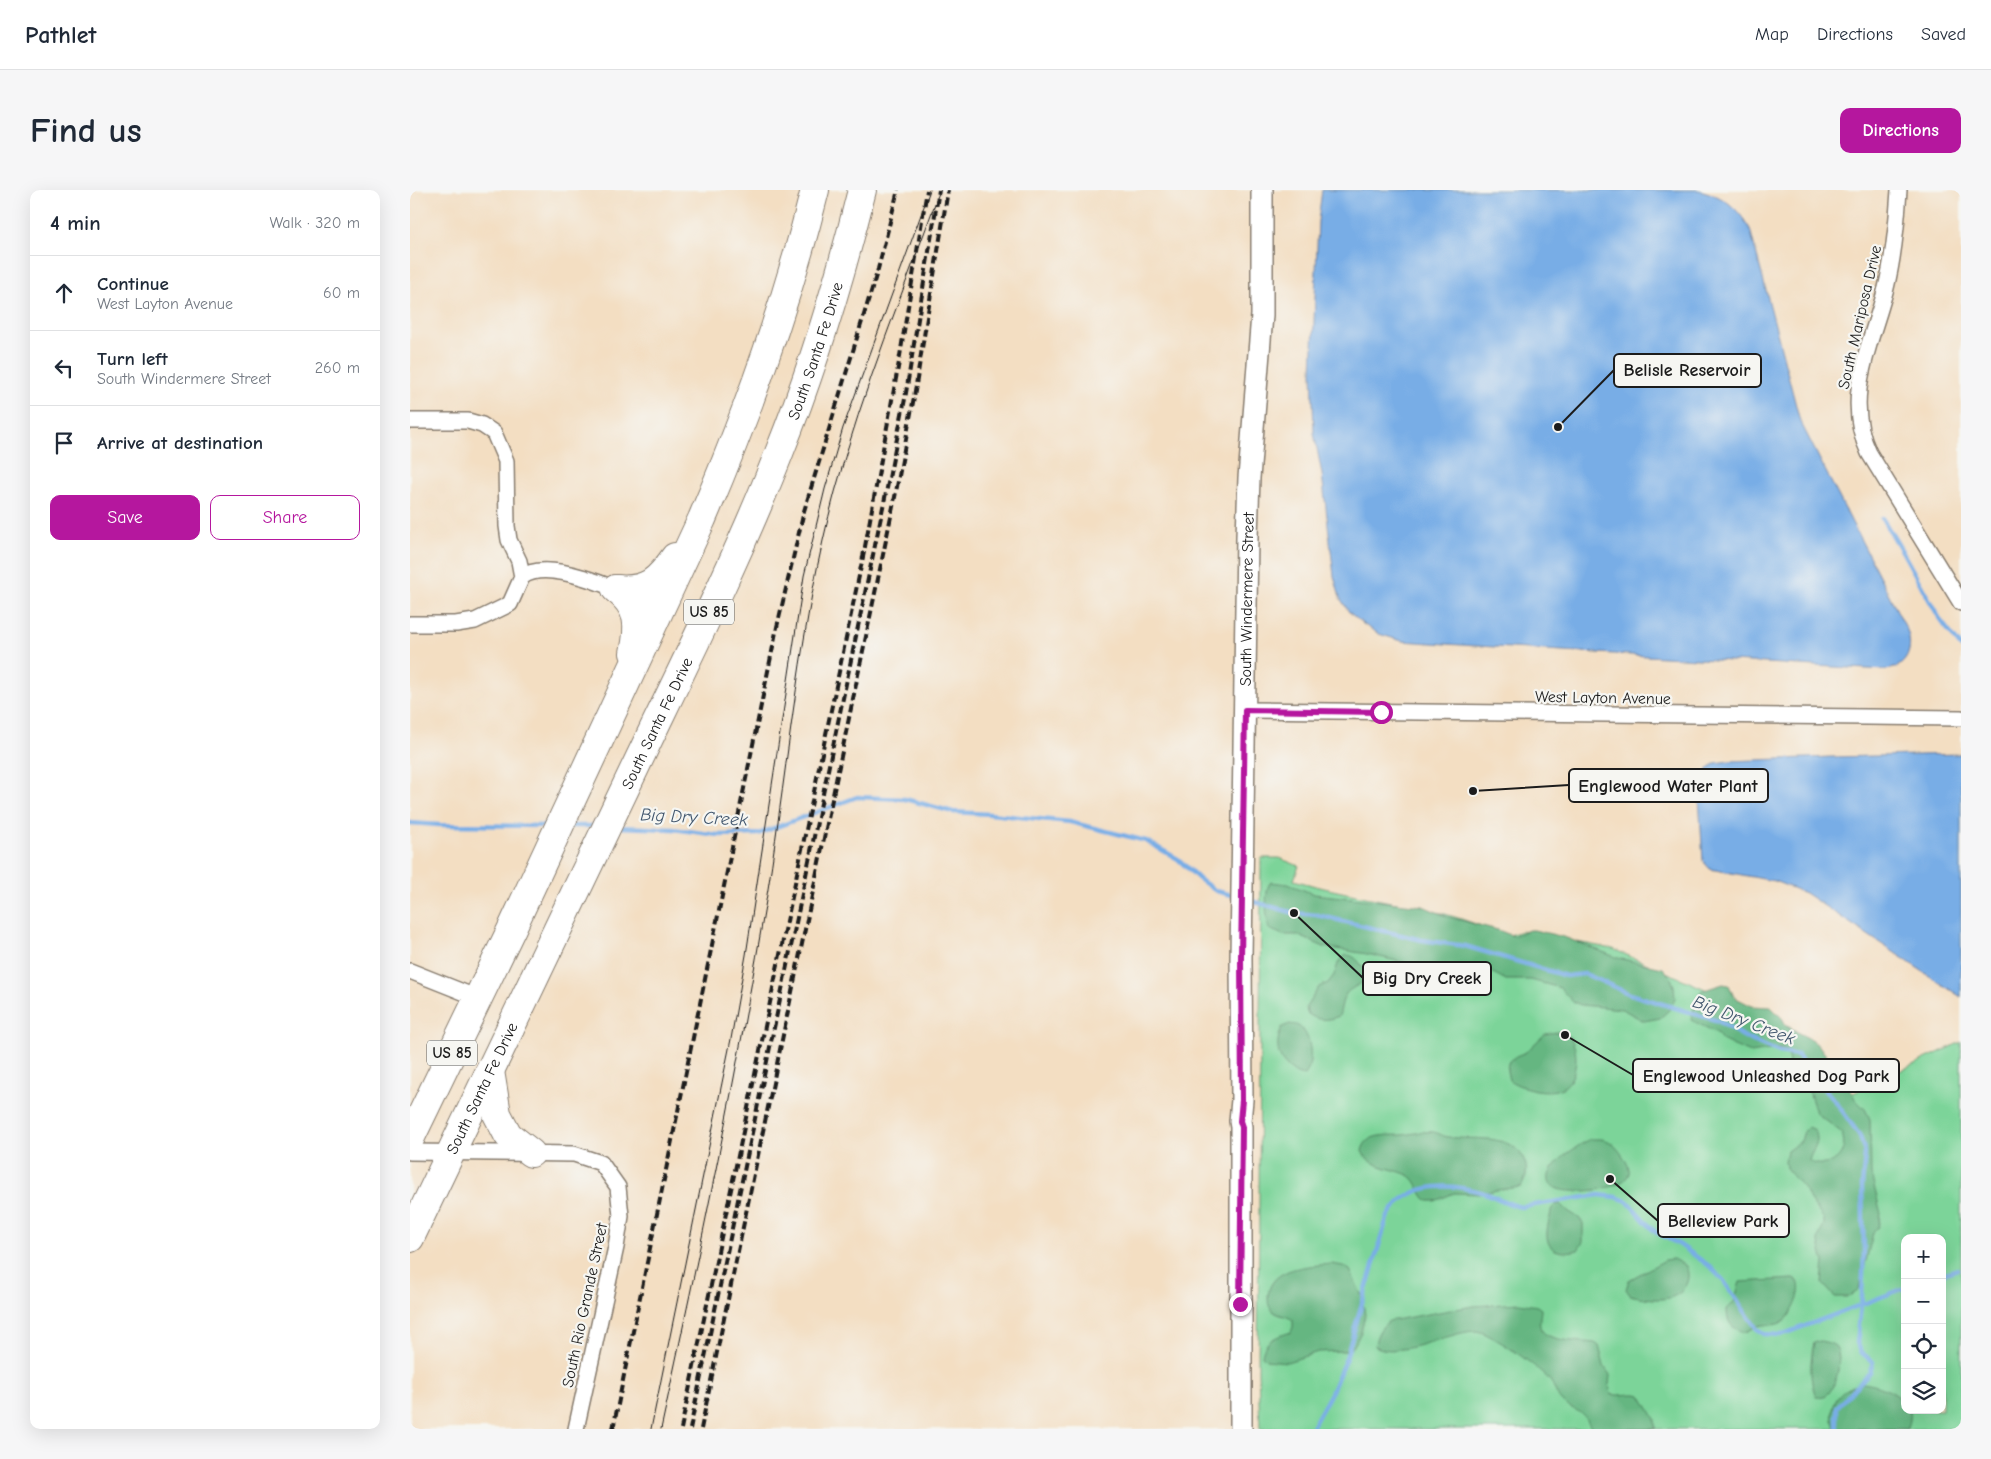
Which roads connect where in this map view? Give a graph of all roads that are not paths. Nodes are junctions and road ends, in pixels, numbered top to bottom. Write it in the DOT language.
graph roads {
  1 [pos="815,190"];
  2 [pos="862,190"];
  3 [pos="1262,190"];
  4 [pos="1899,190"];
  5 [pos="410,421"];
  6 [pos="702,519"];
  7 [pos="522,577"];
  8 [pos="616,589"];
  9 [pos="1961,603"];
  10 [pos="661,609"];
  11 [pos="410,624"];
  12 [pos="630,674"];
  13 [pos="1245,710"];
  14 [pos="1961,718"];
  15 [pos="410,971"];
  16 [pos="478,998"];
  17 [pos="490,1071"];
  18 [pos="410,1139"];
  19 [pos="410,1152"];
  20 [pos="450,1152"];
  21 [pos="531,1153"];
  22 [pos="410,1238"];
  23 [pos="576,1429"];
  24 [pos="1241,1429"];
  1 -- 6 [label="highway, US 85"];
  2 -- 17 [label="highway, South Santa Fe Drive / US 85"];
  3 -- 13 [label="street, South Windermere Street"];
  4 -- 9 [label="street, South Mariposa Drive"];
  5 -- 7 [label="street"];
  6 -- 8 [label="highway"];
  6 -- 10 [label="highway, US 85"];
  7 -- 8 [label="street"];
  7 -- 11 [label="street"];
  8 -- 10 [label="street"];
  8 -- 12 [label="highway"];
  10 -- 12 [label="highway, US 85"];
  12 -- 16 [label="highway, US 85"];
  13 -- 14 [label="street, West Layton Avenue"];
  13 -- 24 [label="street, South Windermere Street"];
  15 -- 16 [label="street"];
  16 -- 18 [label="highway, US 85"];
  17 -- 20 [label="highway, South Santa Fe Drive / US 85"];
  17 -- 21 [label="highway"];
  19 -- 20 [label="street"];
  20 -- 21 [label="street"];
  20 -- 22 [label="highway, South Santa Fe Drive / US 85"];
  21 -- 23 [label="street, South Rio Grande Street"];
}
